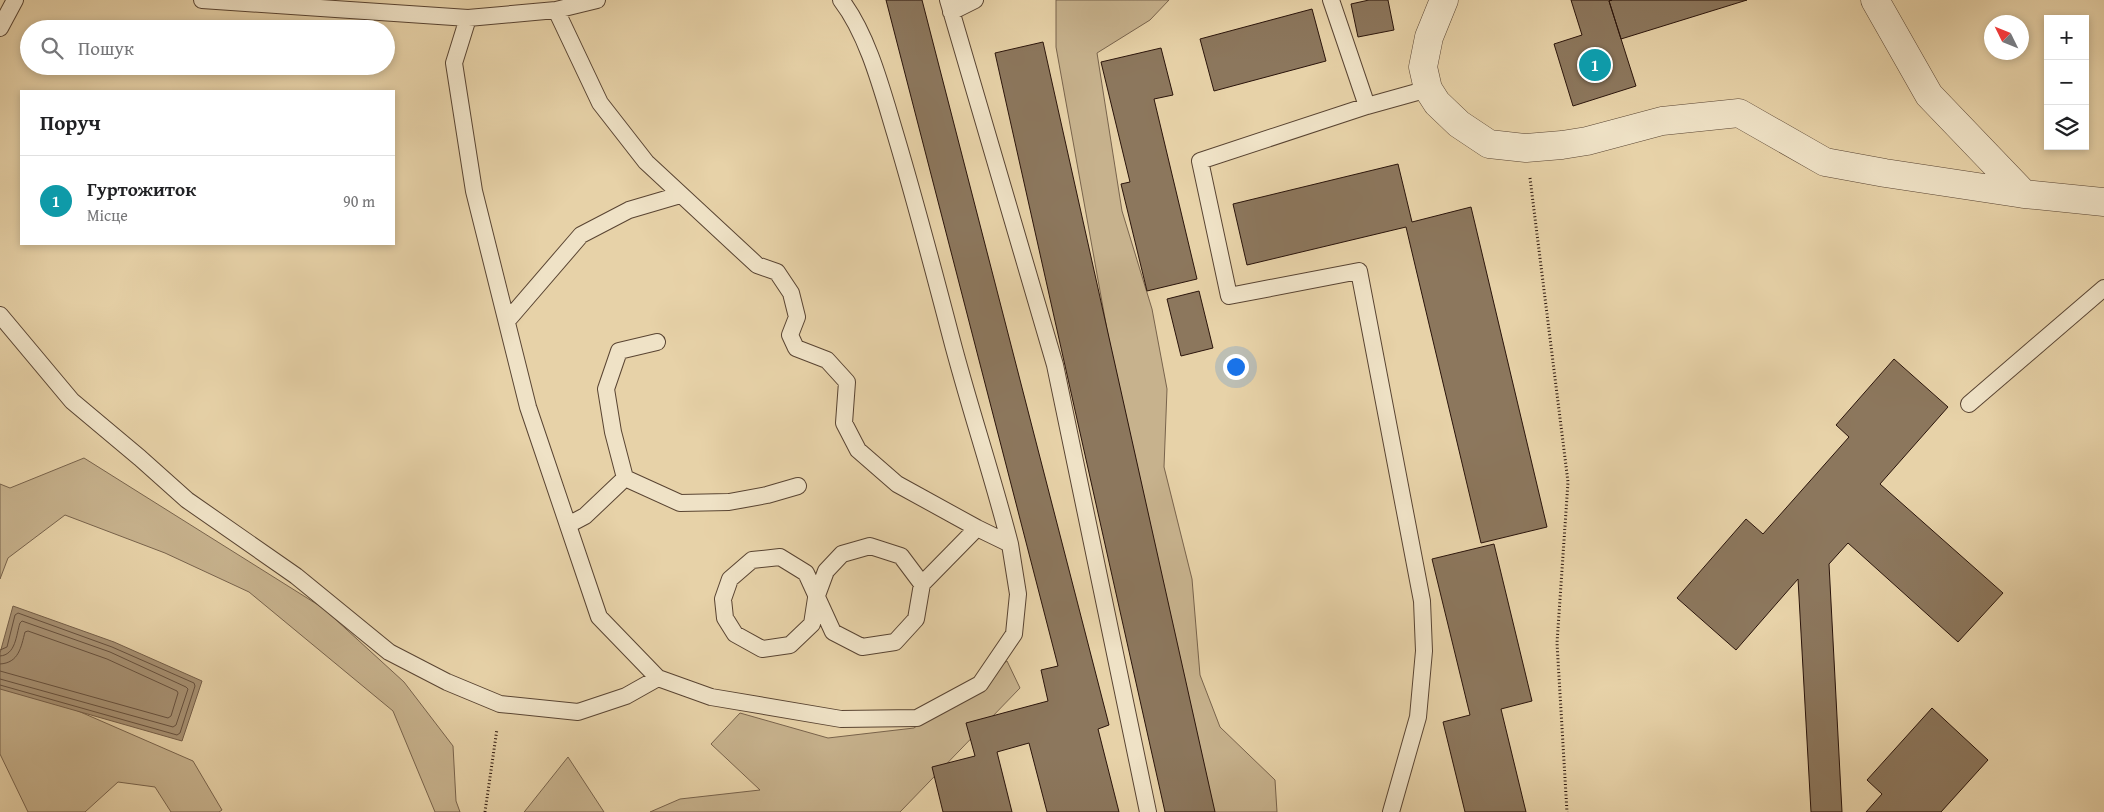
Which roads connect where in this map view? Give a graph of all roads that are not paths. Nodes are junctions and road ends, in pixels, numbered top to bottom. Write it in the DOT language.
graph roads {
  1 [pos="15,0"];
  2 [pos="202,0"];
  3 [pos="597,0"];
  4 [pos="841,0"];
  5 [pos="975,0"];
  6 [pos="1331,0"];
  7 [pos="1444,0"];
  8 [pos="1875,0"];
  9 [pos="949,6"];
  10 [pos="556,10"];
  11 [pos="468,18"];
  12 [pos="0,28"];
  13 [pos="1428,89"];
  14 [pos="1366,106"];
  15 [pos="2024,194"];
  16 [pos="680,195"];
  17 [pos="2104,202"];
  18 [pos="2104,288"];
  19 [pos="0,315"];
  20 [pos="507,321"];
  21 [pos="657,342"];
  22 [pos="1969,404"];
  23 [pos="626,478"];
  24 [pos="798,486"];
  25 [pos="568,524"];
  26 [pos="978,528"];
  27 [pos="1010,544"];
  28 [pos="922,584"];
  29 [pos="816,598"];
  30 [pos="658,678"];
  31 [pos="1148,812"];
  32 [pos="1390,812"];
  1 -- 12 [label="lane"];
  2 -- 11 [label="lane"];
  3 -- 10 [label="lane"];
  4 -- 27 [label="lane"];
  5 -- 9 [label="lane"];
  6 -- 14 [label="lane"];
  7 -- 13 [label="street"];
  8 -- 15 [label="street"];
  9 -- 31 [label="lane"];
  10 -- 11 [label="lane"];
  10 -- 16 [label="lane"];
  11 -- 20 [label="lane"];
  13 -- 14 [label="lane"];
  13 -- 15 [label="street"];
  14 -- 32 [label="lane"];
  15 -- 17 [label="street"];
  16 -- 20 [label="lane"];
  16 -- 26 [label="lane"];
  18 -- 22 [label="lane"];
  19 -- 30 [label="lane"];
  20 -- 25 [label="lane"];
  21 -- 23 [label="lane"];
  23 -- 24 [label="lane"];
  23 -- 25 [label="lane"];
  25 -- 30 [label="lane"];
  26 -- 27 [label="lane"];
  26 -- 28 [label="lane"];
  27 -- 30 [label="lane"];
  28 -- 29 [label="lane"];
  28 -- 29 [label="lane"];
  29 -- 29 [label="lane"];
}
